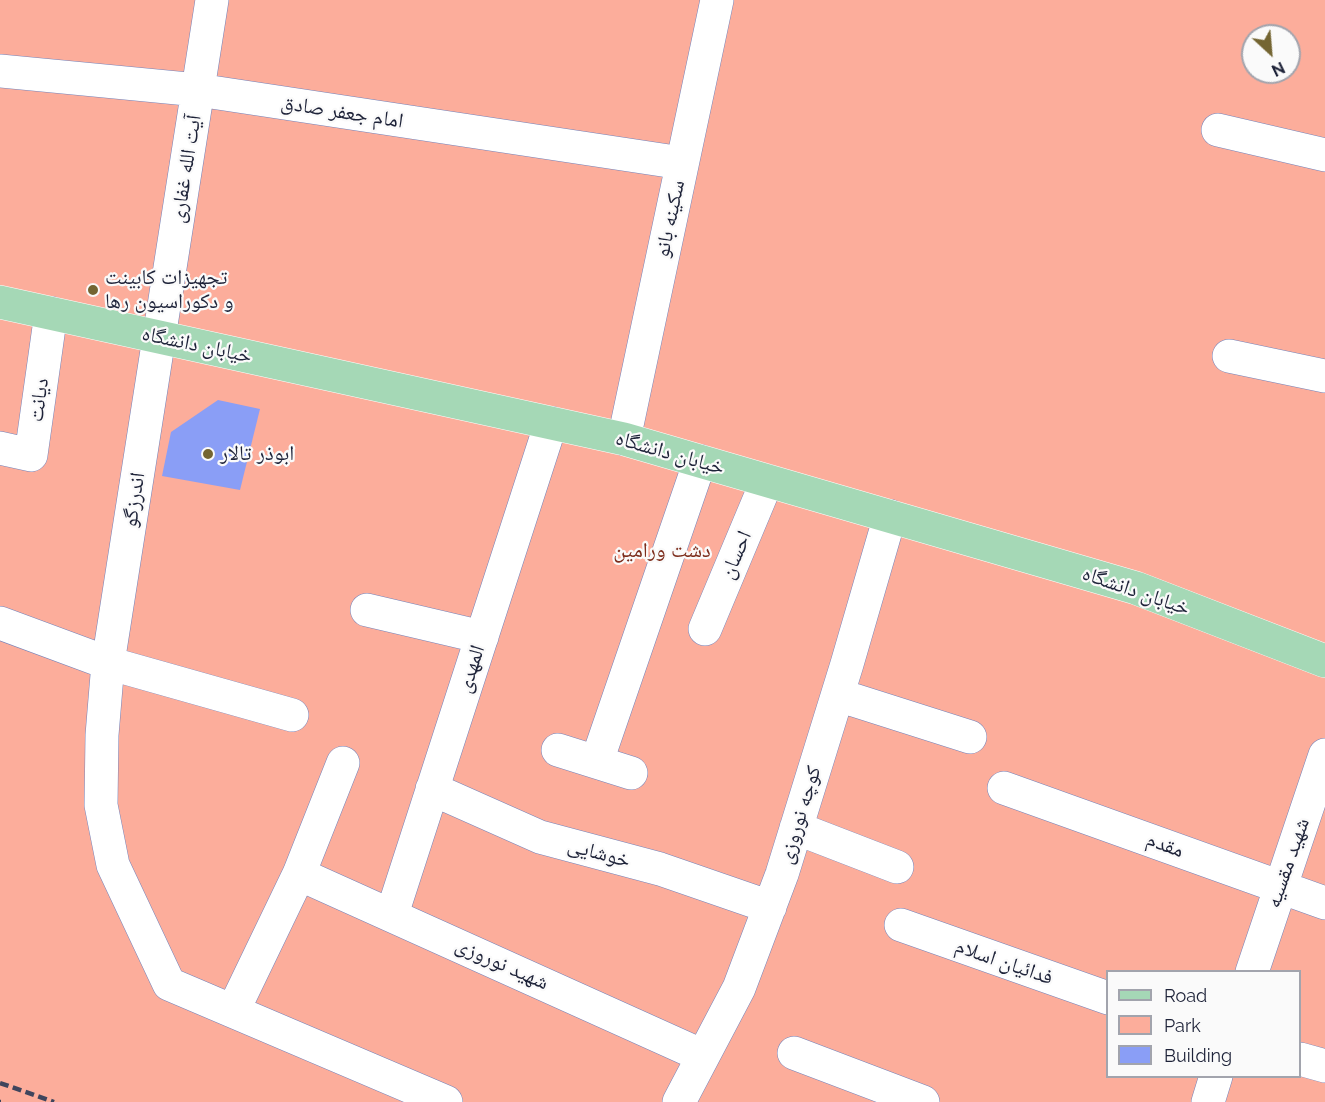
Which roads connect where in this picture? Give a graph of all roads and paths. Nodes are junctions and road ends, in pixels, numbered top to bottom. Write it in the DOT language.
graph roads {
  1 [pos="212,0"];
  2 [pos="717,0"];
  3 [pos="0,71"];
  4 [pos="198,90"];
  5 [pos="1218,130"];
  6 [pos="1325,155"];
  7 [pos="682,164"];
  8 [pos="0,302"];
  9 [pos="51,313"];
  10 [pos="159,337"];
  11 [pos="1229,356"];
  12 [pos="1325,376"];
  13 [pos="551,423"];
  14 [pos="624,439"];
  15 [pos="0,448"];
  16 [pos="700,461"];
  17 [pos="767,481"];
  18 [pos="890,516"];
  19 [pos="367,610"];
  20 [pos="0,623"];
  21 [pos="705,629"];
  22 [pos="482,637"];
  23 [pos="1325,661"];
  24 [pos="108,663"];
  25 [pos="838,695"];
  26 [pos="292,715"];
  27 [pos="970,738"];
  28 [pos="558,750"];
  29 [pos="1325,755"];
  30 [pos="597,761"];
  31 [pos="343,762"];
  32 [pos="631,773"];
  33 [pos="1004,788"];
  34 [pos="432,789"];
  35 [pos="796,828"];
  36 [pos="897,867"];
  37 [pos="299,874"];
  38 [pos="1280,886"];
  39 [pos="1325,903"];
  40 [pos="770,908"];
  41 [pos="392,914"];
  42 [pos="901,926"];
  43 [pos="1253,970"];
  44 [pos="1106,998"];
  45 [pos="233,1011"];
  46 [pos="794,1053"];
  47 [pos="703,1056"];
  48 [pos="1301,1059"];
  49 [pos="1325,1065"];
  50 [pos="1216,1078"];
  51 [pos="446,1102"];
  52 [pos="679,1102"];
  53 [pos="922,1102"];
  54 [pos="1208,1102"];
  1 -- 4 [label="street, آیت الله غفاری"];
  2 -- 7 [label="street, سکینه بانو"];
  3 -- 4 [label="street, امام جعفر صادق"];
  4 -- 7 [label="street, امام جعفر صادق"];
  4 -- 10 [label="street, آیت الله غفاری"];
  5 -- 6 [label="street"];
  7 -- 14 [label="street, سکینه بانو"];
  8 -- 9 [label="main road, خیابان دانشگاه"];
  9 -- 10 [label="main road, خیابان دانشگاه"];
  9 -- 15 [label="street, دیانت"];
  10 -- 13 [label="main road, خیابان دانشگاه"];
  10 -- 24 [label="street, اندرزگو"];
  11 -- 12 [label="street"];
  13 -- 14 [label="main road, خیابان دانشگاه"];
  13 -- 22 [label="street, المهدی"];
  14 -- 16 [label="main road, خیابان دانشگاه"];
  16 -- 17 [label="main road, خیابان دانشگاه"];
  16 -- 30 [label="street"];
  17 -- 18 [label="main road, خیابان دانشگاه"];
  17 -- 21 [label="street, احسان"];
  18 -- 23 [label="main road, خیابان دانشگاه"];
  18 -- 25 [label="street, کوچه نوروزی"];
  19 -- 22 [label="street"];
  20 -- 24 [label="street"];
  22 -- 34 [label="street, المهدی"];
  24 -- 26 [label="street"];
  24 -- 45 [label="street, اندرزگو"];
  25 -- 27 [label="street"];
  25 -- 35 [label="street, کوچه نوروزی"];
  28 -- 30 [label="street"];
  29 -- 38 [label="street, شهید مقسیه"];
  30 -- 32 [label="street"];
  31 -- 37 [label="street"];
  33 -- 38 [label="street, مقدم"];
  34 -- 40 [label="street, خوشایی"];
  34 -- 41 [label="street, المهدی"];
  35 -- 36 [label="street"];
  35 -- 40 [label="street, کوچه نوروزی"];
  37 -- 41 [label="street, شهید نوروزی"];
  37 -- 45 [label="street"];
  38 -- 39 [label="street, مقدم"];
  38 -- 43 [label="street, شهید مقسیه"];
  40 -- 47 [label="street, کوچه نوروزی"];
  41 -- 47 [label="street, شهید نوروزی"];
  42 -- 44 [label="street, فدائیان اسلام"];
  45 -- 51 [label="street, اندرزگو"];
  46 -- 53 [label="street"];
  47 -- 52 [label="street, کوچه نوروزی"];
  48 -- 49 [label="street"];
  50 -- 54 [label="street"];
}
